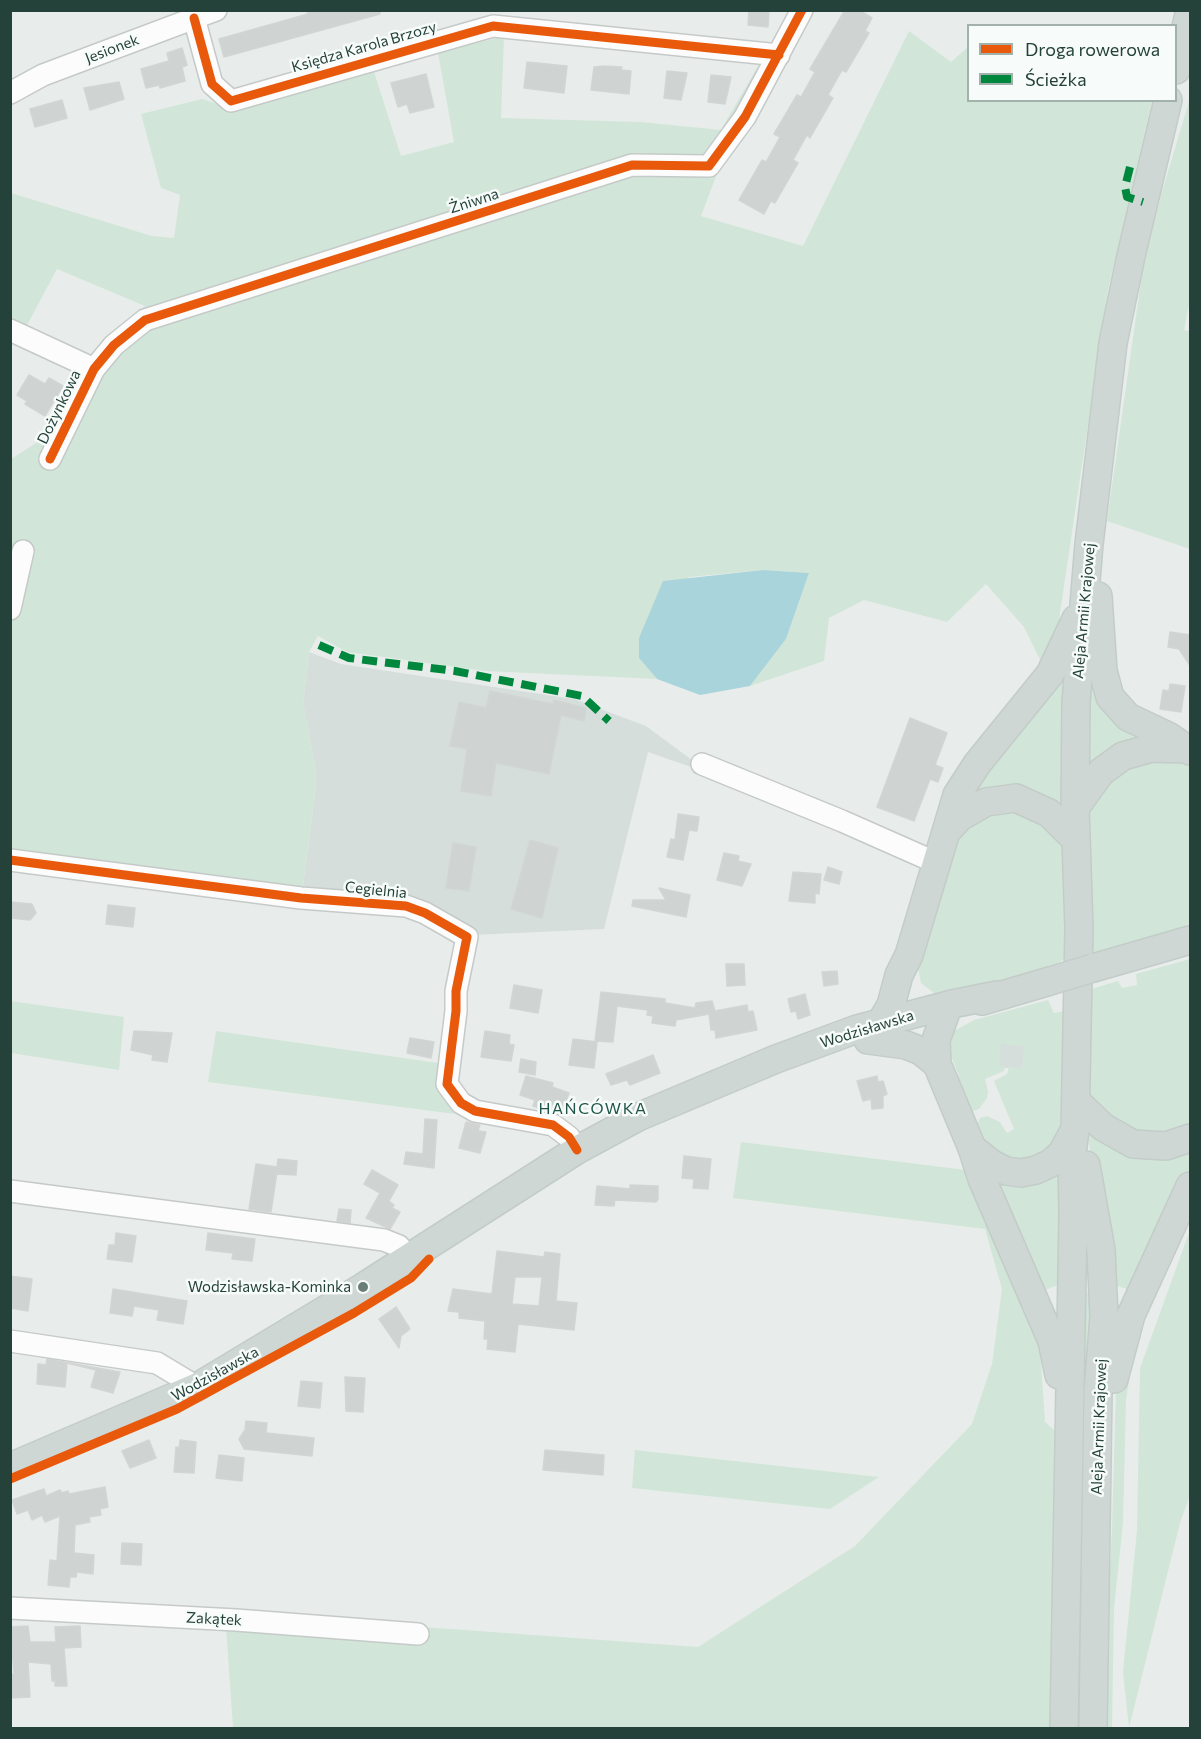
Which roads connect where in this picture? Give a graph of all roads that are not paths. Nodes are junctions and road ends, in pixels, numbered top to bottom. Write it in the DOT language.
graph roads {
  1 [pos="216,10"];
  2 [pos="802,10"];
  3 [pos="1190,10"];
  4 [pos="194,18"];
  5 [pos="779,55"];
  6 [pos="1177,66"];
  7 [pos="10,93"];
  8 [pos="1168,102"];
  9 [pos="10,330"];
  10 [pos="94,369"];
  11 [pos="50,459"];
  12 [pos="1089,544"];
  13 [pos="23,551"];
  14 [pos="1083,608"];
  15 [pos="10,609"];
  16 [pos="1189,750"];
  17 [pos="702,765"];
  18 [pos="1075,808"];
  19 [pos="946,832"];
  20 [pos="1076,840"];
  21 [pos="10,860"];
  22 [pos="937,863"];
  23 [pos="1191,940"];
  24 [pos="909,955"];
  25 [pos="944,1011"];
  26 [pos="875,1031"];
  27 [pos="937,1064"];
  28 [pos="1076,1101"];
  29 [pos="1075,1130"];
  30 [pos="1191,1138"];
  31 [pos="972,1148"];
  32 [pos="577,1150"];
  33 [pos="1191,1186"];
  34 [pos="10,1191"];
  35 [pos="408,1258"];
  36 [pos="10,1341"];
  37 [pos="197,1387"];
  38 [pos="1070,1417"];
  39 [pos="1098,1438"];
  40 [pos="10,1467"];
  41 [pos="10,1608"];
  42 [pos="418,1634"];
  43 [pos="1064,1728"];
  44 [pos="1094,1728"];
  1 -- 4 [label="street, Jesionek"];
  2 -- 5 [label="street, Żniwna"];
  3 -- 6 [label="main road"];
  4 -- 5 [label="street, Księdza Karola Brzozy"];
  4 -- 7 [label="street, Jesionek"];
  5 -- 10 [label="street, Żniwna"];
  8 -- 12 [label="main road, Aleja Armii Krajowej"];
  9 -- 10 [label="street"];
  10 -- 11 [label="street, Dożynkowa"];
  12 -- 14 [label="main road, Aleja Armii Krajowej"];
  12 -- 16 [label="main road"];
  13 -- 15 [label="street"];
  14 -- 18 [label="main road, Aleja Armii Krajowej"];
  14 -- 19 [label="main road"];
  16 -- 18 [label="main road"];
  17 -- 22 [label="street"];
  18 -- 20 [label="main road, Aleja Armii Krajowej"];
  19 -- 20 [label="main road"];
  19 -- 22 [label="main road"];
  20 -- 28 [label="main road, Aleja Armii Krajowej"];
  21 -- 32 [label="street, Cegielnia"];
  22 -- 24 [label="main road"];
  23 -- 25 [label="main road, Wodzisławska, bridge"];
  24 -- 25 [label="main road"];
  24 -- 26 [label="main road"];
  25 -- 26 [label="main road, Wodzisławska"];
  25 -- 27 [label="main road"];
  26 -- 27 [label="main road"];
  26 -- 32 [label="main road, Wodzisławska"];
  27 -- 31 [label="main road"];
  28 -- 29 [label="main road, Aleja Armii Krajowej"];
  28 -- 30 [label="main road"];
  29 -- 31 [label="main road"];
  29 -- 38 [label="main road, Aleja Armii Krajowej"];
  29 -- 39 [label="main road, Aleja Armii Krajowej"];
  31 -- 38 [label="main road"];
  32 -- 35 [label="main road, Wodzisławska"];
  33 -- 39 [label="main road"];
  34 -- 35 [label="street"];
  35 -- 37 [label="main road, Wodzisławska"];
  36 -- 37 [label="street"];
  37 -- 40 [label="main road, Wodzisławska"];
  38 -- 43 [label="main road, Aleja Armii Krajowej"];
  39 -- 44 [label="main road, Aleja Armii Krajowej"];
  41 -- 42 [label="street, Zakątek"];
}
